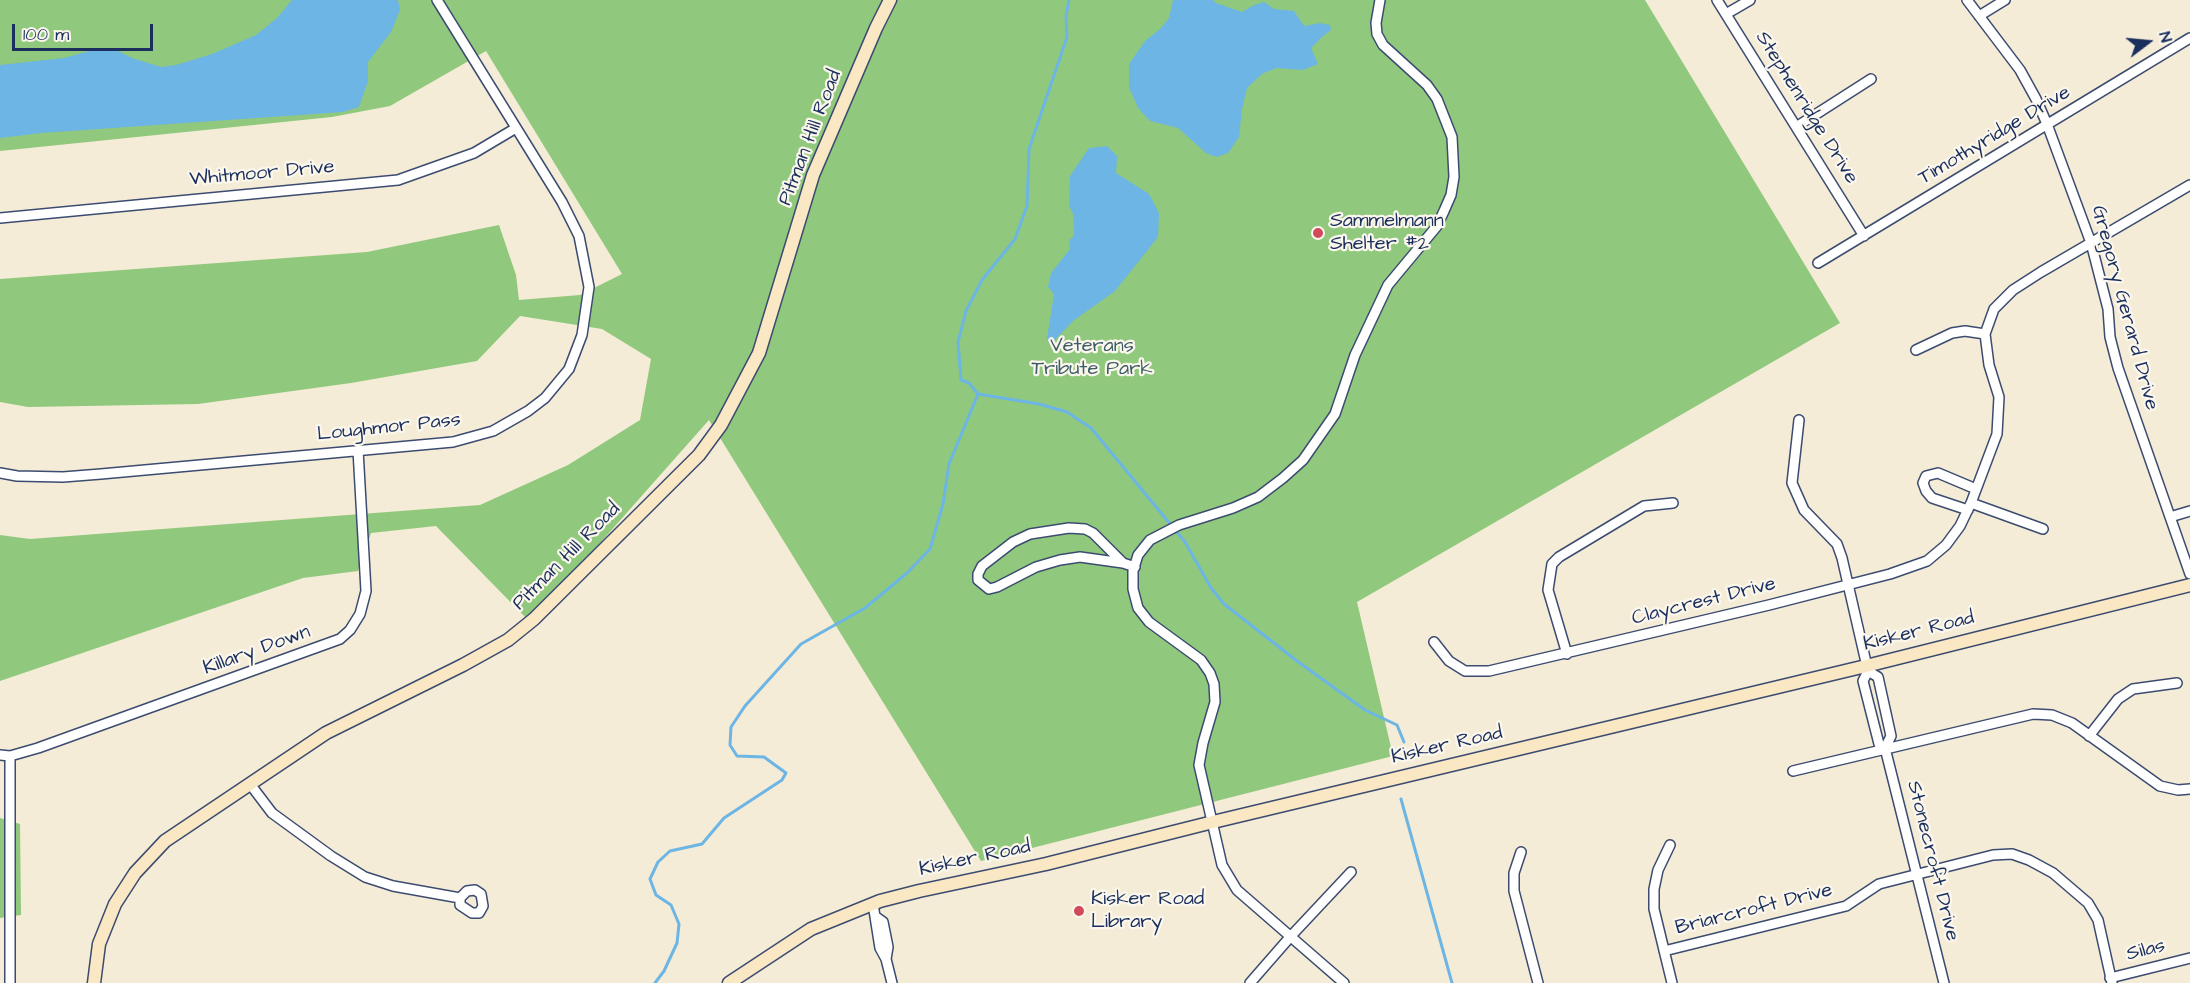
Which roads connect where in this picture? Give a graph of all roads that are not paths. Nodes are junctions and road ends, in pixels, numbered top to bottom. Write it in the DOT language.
graph roads {
  1 [pos="437,0"];
  2 [pos="890,0"];
  3 [pos="1380,0"];
  4 [pos="1717,0"];
  5 [pos="1750,0"];
  6 [pos="1967,0"];
  7 [pos="2005,0"];
  8 [pos="1726,14"];
  9 [pos="1979,16"];
  10 [pos="2190,38"];
  11 [pos="1871,80"];
  12 [pos="2048,124"];
  13 [pos="1796,127"];
  14 [pos="516,128"];
  15 [pos="2190,184"];
  16 [pos="0,218"];
  17 [pos="1864,236"];
  18 [pos="2091,243"];
  19 [pos="1818,263"];
  20 [pos="1985,334"];
  21 [pos="1916,350"];
  22 [pos="1799,420"];
  23 [pos="358,450"];
  24 [pos="0,473"];
  25 [pos="1976,489"];
  26 [pos="1674,502"];
  27 [pos="1969,507"];
  28 [pos="2190,511"];
  29 [pos="2170,517"];
  30 [pos="2043,529"];
  31 [pos="1123,563"];
  32 [pos="1135,567"];
  33 [pos="2190,574"];
  34 [pos="1847,584"];
  35 [pos="2190,585"];
  36 [pos="1434,642"];
  37 [pos="1567,654"];
  38 [pos="1867,669"];
  39 [pos="2177,684"];
  40 [pos="2089,736"];
  41 [pos="1886,748"];
  42 [pos="5,755"];
  43 [pos="1793,771"];
  44 [pos="250,784"];
  45 [pos="2190,789"];
  46 [pos="1213,822"];
  47 [pos="1670,845"];
  48 [pos="1521,852"];
  49 [pos="1351,872"];
  50 [pos="1918,874"];
  51 [pos="460,898"];
  52 [pos="874,910"];
  53 [pos="1291,936"];
  54 [pos="1664,951"];
  55 [pos="2190,958"];
  56 [pos="2111,980"];
  57 [pos="732,982"];
  58 [pos="10,983"];
  59 [pos="94,983"];
  60 [pos="892,983"];
  61 [pos="1250,983"];
  62 [pos="1344,983"];
  63 [pos="1538,983"];
  64 [pos="1672,983"];
  65 [pos="1944,983"];
  1 -- 14 [label="street, Loughmor Pass"];
  2 -- 44 [label="main road, Pitman Hill Road"];
  3 -- 32 [label="street"];
  4 -- 8 [label="street, Stephenridge Drive"];
  5 -- 8 [label="street"];
  6 -- 9 [label="street, Gregory Gerard Drive"];
  7 -- 9 [label="street"];
  8 -- 13 [label="street, Stephenridge Drive"];
  9 -- 12 [label="street, Gregory Gerard Drive"];
  10 -- 12 [label="street, Timothyridge Drive"];
  11 -- 13 [label="street"];
  12 -- 17 [label="street, Timothyridge Drive"];
  12 -- 18 [label="street, Gregory Gerard Drive"];
  13 -- 17 [label="street, Stephenridge Drive"];
  14 -- 16 [label="street, Whitmoor Drive"];
  14 -- 23 [label="street, Loughmor Pass"];
  15 -- 18 [label="street, Claycrest Drive"];
  17 -- 19 [label="street, Timothyridge Drive"];
  18 -- 20 [label="street, Claycrest Drive"];
  18 -- 29 [label="street, Gregory Gerard Drive"];
  20 -- 21 [label="street"];
  20 -- 25 [label="street, Claycrest Drive"];
  22 -- 34 [label="street"];
  23 -- 24 [label="street, Loughmor Pass"];
  23 -- 42 [label="street, Killary Down"];
  25 -- 27 [label="street, Claycrest Drive"];
  25 -- 27 [label="street"];
  26 -- 37 [label="street"];
  27 -- 30 [label="street"];
  27 -- 34 [label="street, Claycrest Drive"];
  28 -- 29 [label="street"];
  29 -- 33 [label="street, Gregory Gerard Drive"];
  31 -- 31 [label="street"];
  31 -- 32 [label="street"];
  32 -- 46 [label="street"];
  34 -- 37 [label="street, Claycrest Drive"];
  34 -- 38 [label="street"];
  35 -- 38 [label="main road, Kisker Road"];
  36 -- 37 [label="street, Claycrest Drive"];
  38 -- 41 [label="street, Stonecroft Drive"];
  38 -- 41 [label="street, Stonecroft Drive"];
  38 -- 46 [label="main road, Kisker Road"];
  39 -- 40 [label="street"];
  40 -- 41 [label="street"];
  40 -- 45 [label="street"];
  41 -- 43 [label="street"];
  41 -- 50 [label="street, Stonecroft Drive"];
  42 -- 58 [label="street"];
  44 -- 51 [label="street"];
  44 -- 59 [label="main road, Pitman Hill Road"];
  46 -- 52 [label="main road, Kisker Road"];
  46 -- 53 [label="street"];
  47 -- 54 [label="street"];
  48 -- 63 [label="street"];
  49 -- 53 [label="street"];
  50 -- 54 [label="street, Briarcroft Drive"];
  50 -- 56 [label="street, Briarcroft Drive"];
  50 -- 65 [label="street, Stonecroft Drive"];
  52 -- 57 [label="main road, Kisker Road"];
  52 -- 60 [label="street"];
  53 -- 61 [label="street"];
  53 -- 62 [label="street"];
  54 -- 64 [label="street"];
  55 -- 56 [label="street, Silas"];
}
